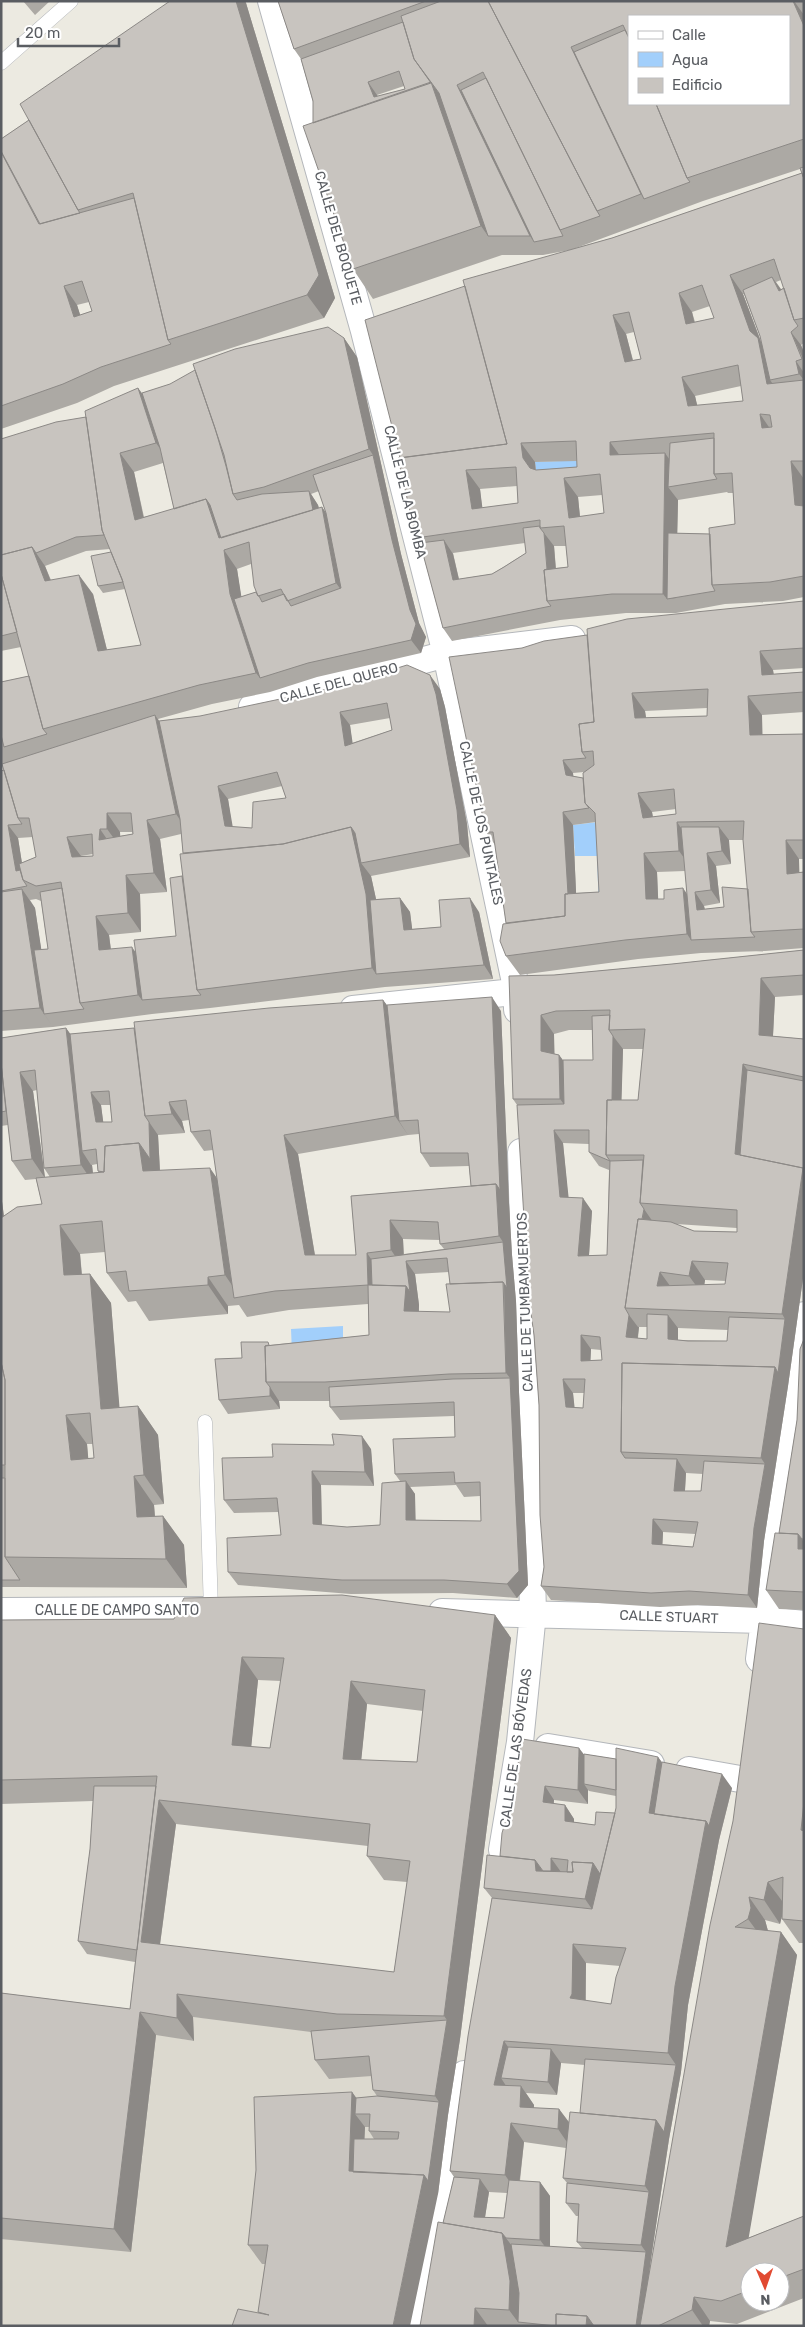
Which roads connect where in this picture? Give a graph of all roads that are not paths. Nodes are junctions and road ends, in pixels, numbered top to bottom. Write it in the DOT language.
graph roads {
  1 [pos="72,1"];
  2 [pos="271,1"];
  3 [pos="1,63"];
  4 [pos="389,322"];
  5 [pos="354,334"];
  6 [pos="591,637"];
  7 [pos="446,654"];
  8 [pos="228,714"];
  9 [pos="556,987"];
  10 [pos="517,992"];
  11 [pos="328,1011"];
  12 [pos="518,1031"];
  13 [pos="520,1130"];
  14 [pos="804,1316"];
  15 [pos="205,1422"];
  16 [pos="211,1610"];
  17 [pos="241,1610"];
  18 [pos="1,1611"];
  19 [pos="416,1612"];
  20 [pos="534,1613"];
  21 [pos="766,1620"];
  22 [pos="804,1624"];
  23 [pos="755,1685"];
  24 [pos="520,1742"];
  25 [pos="740,1779"];
  26 [pos="498,1869"];
  27 [pos="468,2054"];
  28 [pos="422,2326"];
  1 -- 3 [label="lane"];
  2 -- 5 [label="street, CALLE DEL BOQUETE"];
  4 -- 5 [label="street"];
  5 -- 7 [label="street, CALLE DE LA BOMBA"];
  6 -- 7 [label="street, CALLE DEL QUERO"];
  7 -- 8 [label="street, CALLE DEL QUERO"];
  7 -- 10 [label="street, CALLE DE LOS PUNTALES"];
  9 -- 10 [label="street"];
  10 -- 11 [label="street"];
  10 -- 12 [label="street"];
  13 -- 20 [label="street, CALLE DE TUMBAMUERTOS"];
  14 -- 21 [label="street"];
  15 -- 16 [label="lane"];
  16 -- 17 [label="street, CALLE DE CAMPO SANTO"];
  16 -- 18 [label="street, CALLE DE CAMPO SANTO"];
  19 -- 20 [label="street"];
  20 -- 21 [label="street, CALLE STUART"];
  20 -- 24 [label="street, CALLE DE LAS BÓVEDAS"];
  21 -- 22 [label="street, CALLE STUART"];
  21 -- 23 [label="street"];
  24 -- 25 [label="street"];
  24 -- 26 [label="street, CALLE DE LAS BÓVEDAS"];
  27 -- 28 [label="street"];
}
